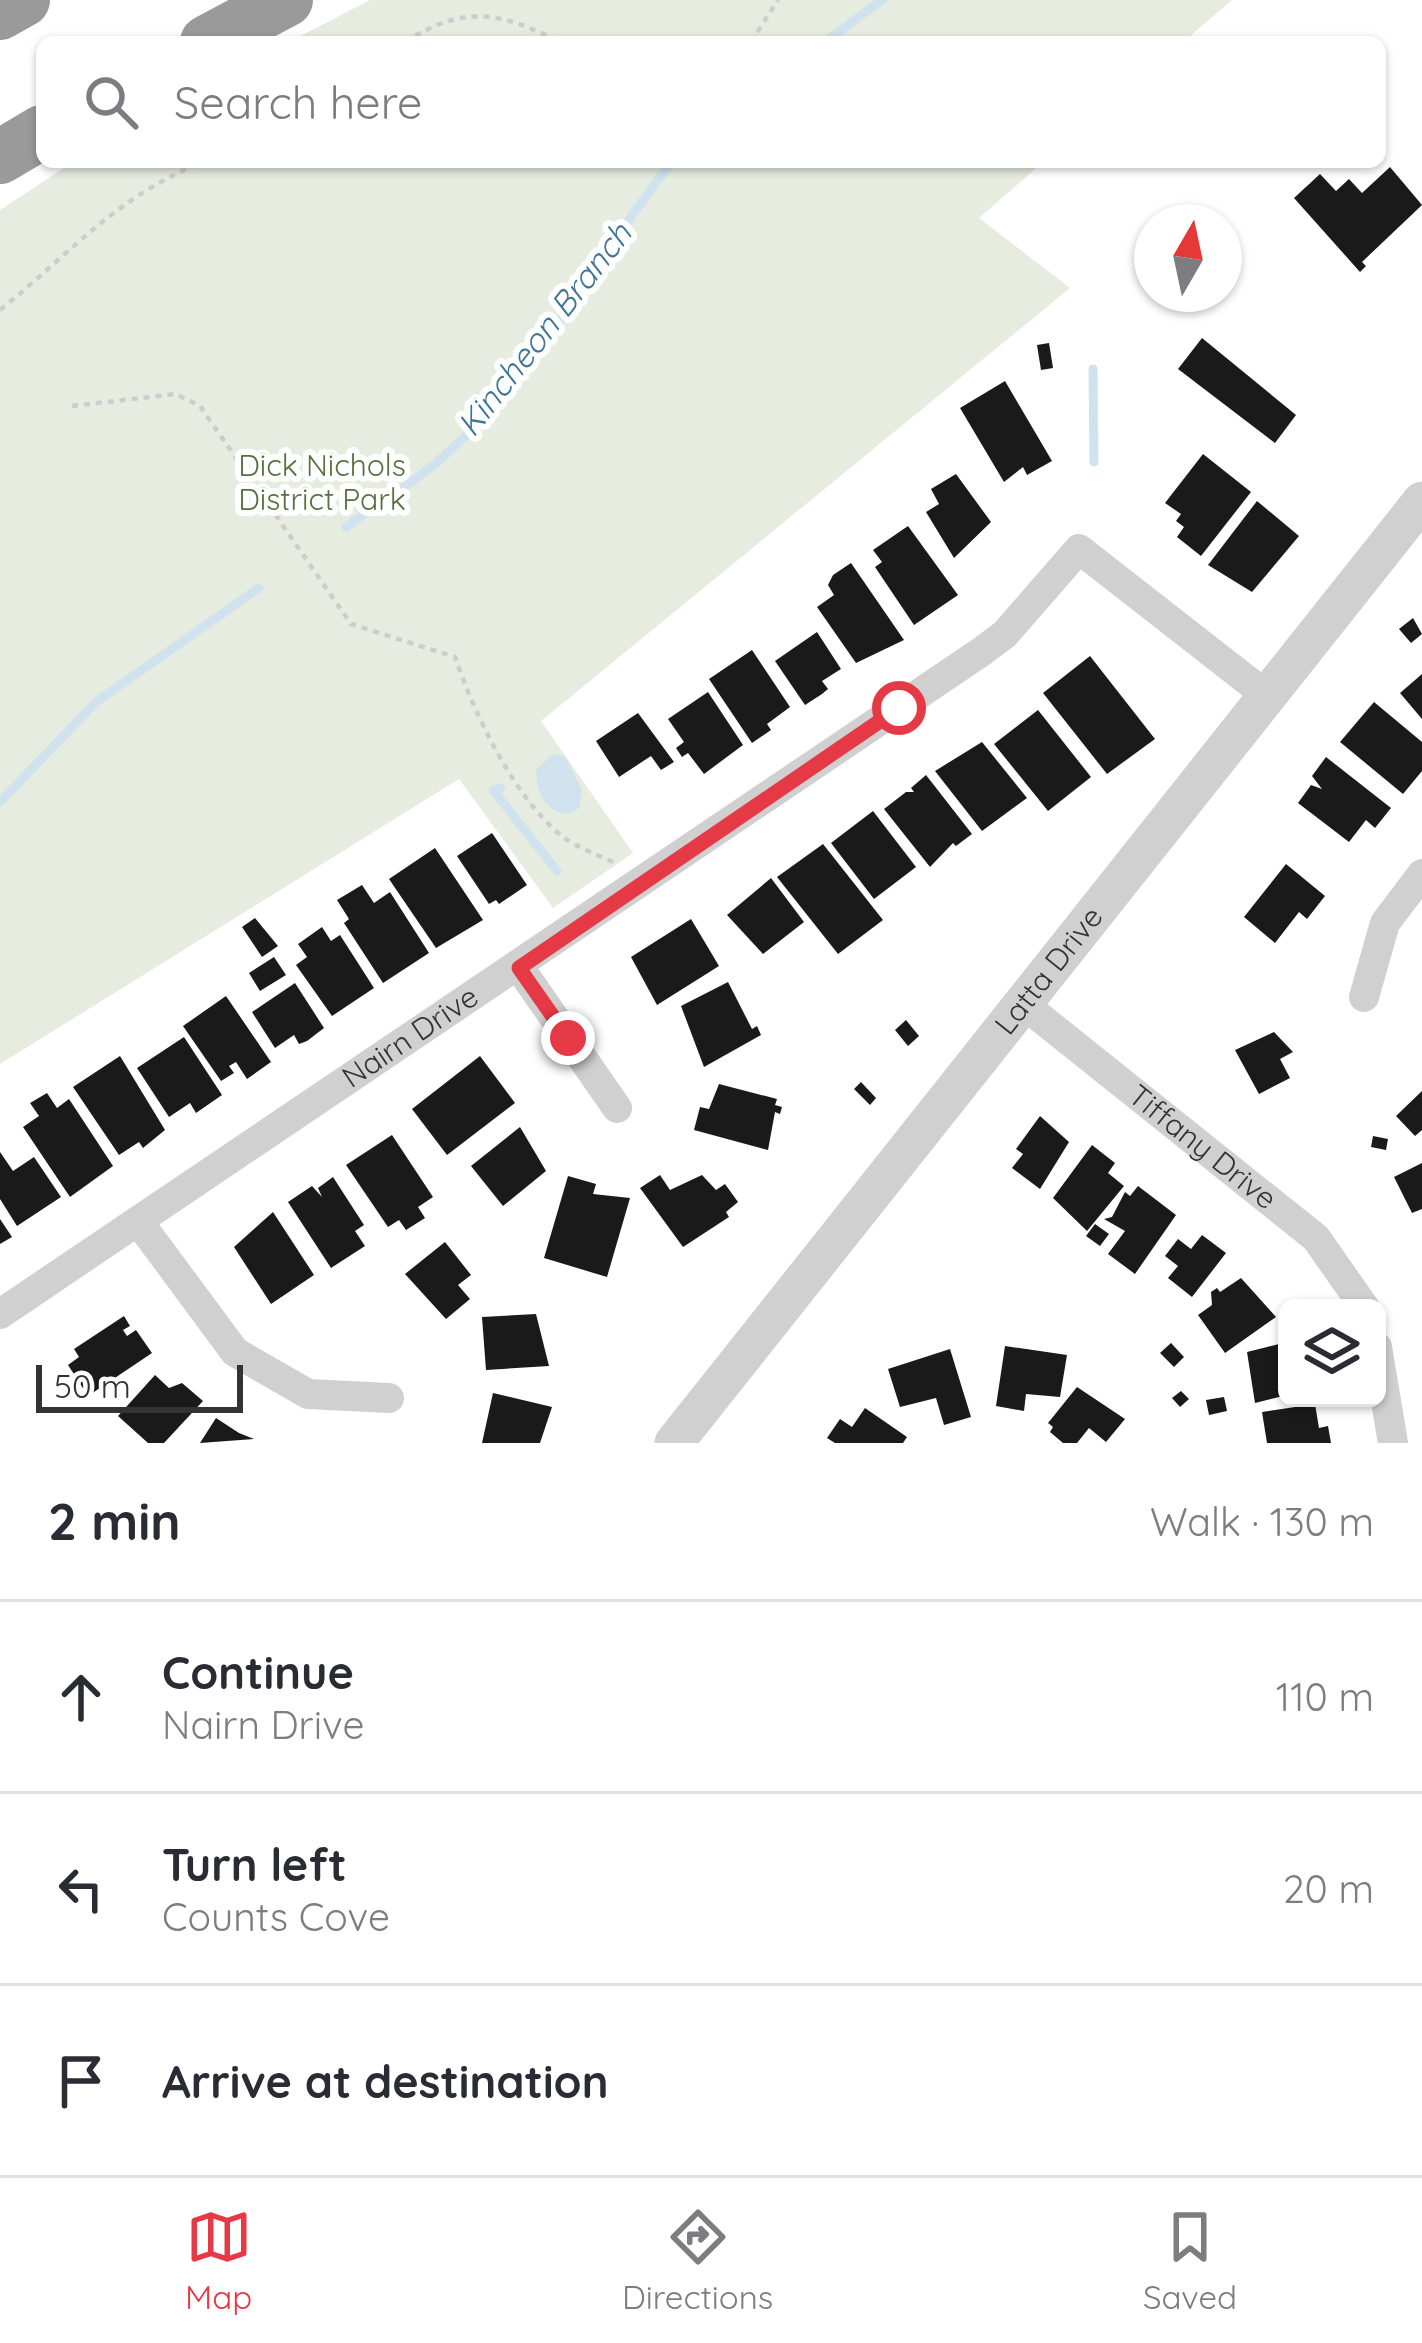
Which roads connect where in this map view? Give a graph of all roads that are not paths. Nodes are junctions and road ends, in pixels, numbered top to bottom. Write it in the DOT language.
graph roads {
  1 [pos="23,0"];
  2 [pos="286,0"];
  3 [pos="0,13"];
  4 [pos="218,36"];
  5 [pos="36,136"];
  6 [pos="0,157"];
  7 [pos="1422,501"];
  8 [pos="1266,694"];
  9 [pos="1422,874"];
  10 [pos="519,968"];
  11 [pos="1364,997"];
  12 [pos="1022,1003"];
  13 [pos="617,1108"];
  14 [pos="138,1221"];
  15 [pos="1359,1299"];
  16 [pos="0,1314"];
  17 [pos="389,1398"];
  18 [pos="1386,1401"];
  19 [pos="674,1443"];
  20 [pos="1393,1443"];
  1 -- 3 [label="highway"];
  2 -- 4 [label="highway"];
  5 -- 6 [label="highway"];
  7 -- 8 [label="street, Latta Drive"];
  8 -- 10 [label="street, Nairn Drive"];
  8 -- 12 [label="street, Latta Drive"];
  9 -- 11 [label="street"];
  10 -- 13 [label="street"];
  10 -- 14 [label="street, Nairn Drive"];
  12 -- 15 [label="street, Tiffany Drive"];
  12 -- 19 [label="street, Latta Drive"];
  14 -- 16 [label="street, Nairn Drive"];
  14 -- 17 [label="street"];
  18 -- 20 [label="street"];
}
